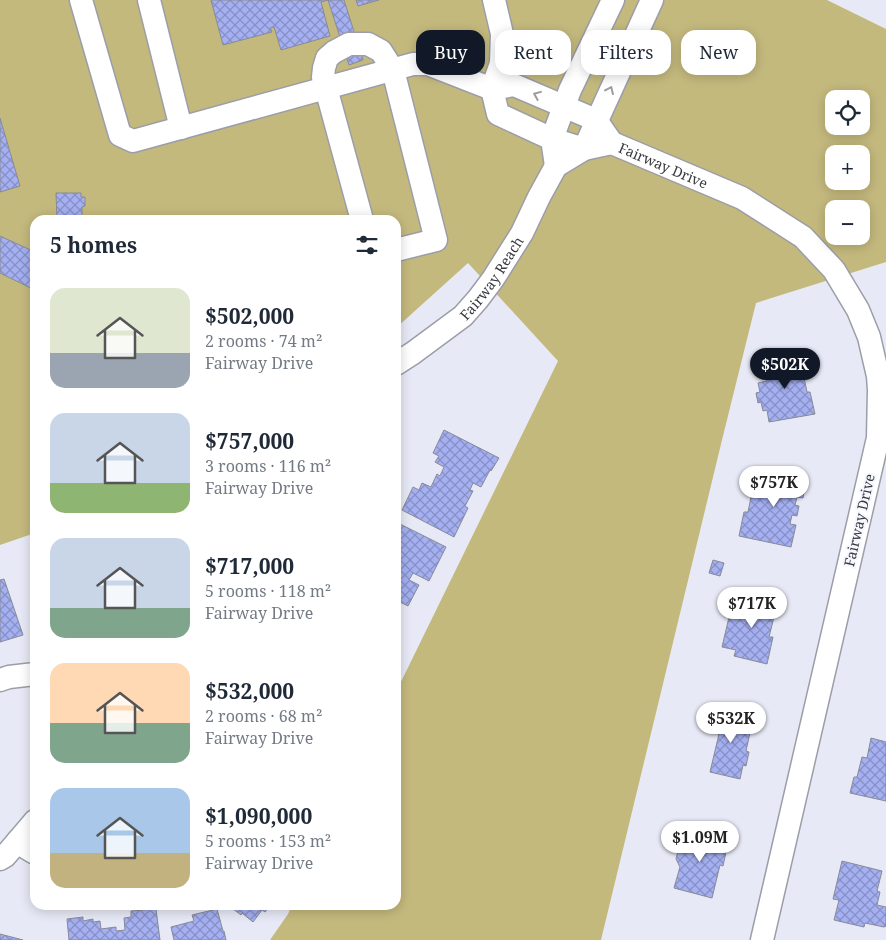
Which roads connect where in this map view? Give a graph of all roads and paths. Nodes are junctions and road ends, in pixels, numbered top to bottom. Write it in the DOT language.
graph roads {
  1 [pos="81,0"];
  2 [pos="149,0"];
  3 [pos="494,0"];
  4 [pos="613,0"];
  5 [pos="652,0"];
  6 [pos="392,70"];
  7 [pos="326,88"];
  8 [pos="492,89"];
  9 [pos="564,106"];
  10 [pos="596,120"];
  11 [pos="182,128"];
  12 [pos="552,139"];
  13 [pos="612,143"];
  14 [pos="584,149"];
  15 [pos="556,166"];
  16 [pos="361,215"];
  17 [pos="401,249"];
  18 [pos="401,361"];
  19 [pos="30,675"];
  20 [pos="0,680"];
  21 [pos="30,828"];
  22 [pos="12,852"];
  23 [pos="762,940"];
  1 -- 11 [label="street"];
  2 -- 11 [label="street"];
  3 -- 8 [label="street"];
  4 -- 9 [label="street"];
  10 -- 5 [label="street, one-way"];
  6 -- 7 [label="street"];
  6 -- 7 [label="street"];
  6 -- 8 [label="street"];
  6 -- 17 [label="street"];
  7 -- 11 [label="street"];
  7 -- 16 [label="street"];
  9 -- 8 [label="street, one-way"];
  8 -- 12 [label="street"];
  9 -- 10 [label="street"];
  9 -- 12 [label="street"];
  10 -- 13 [label="street"];
  10 -- 14 [label="street"];
  12 -- 14 [label="street"];
  12 -- 15 [label="street"];
  13 -- 14 [label="street"];
  13 -- 23 [label="street, Fairway Drive"];
  14 -- 15 [label="street, Fairway Reach"];
  15 -- 18 [label="street, Fairway Reach"];
  19 -- 20 [label="street"];
  21 -- 22 [label="street"];
}
